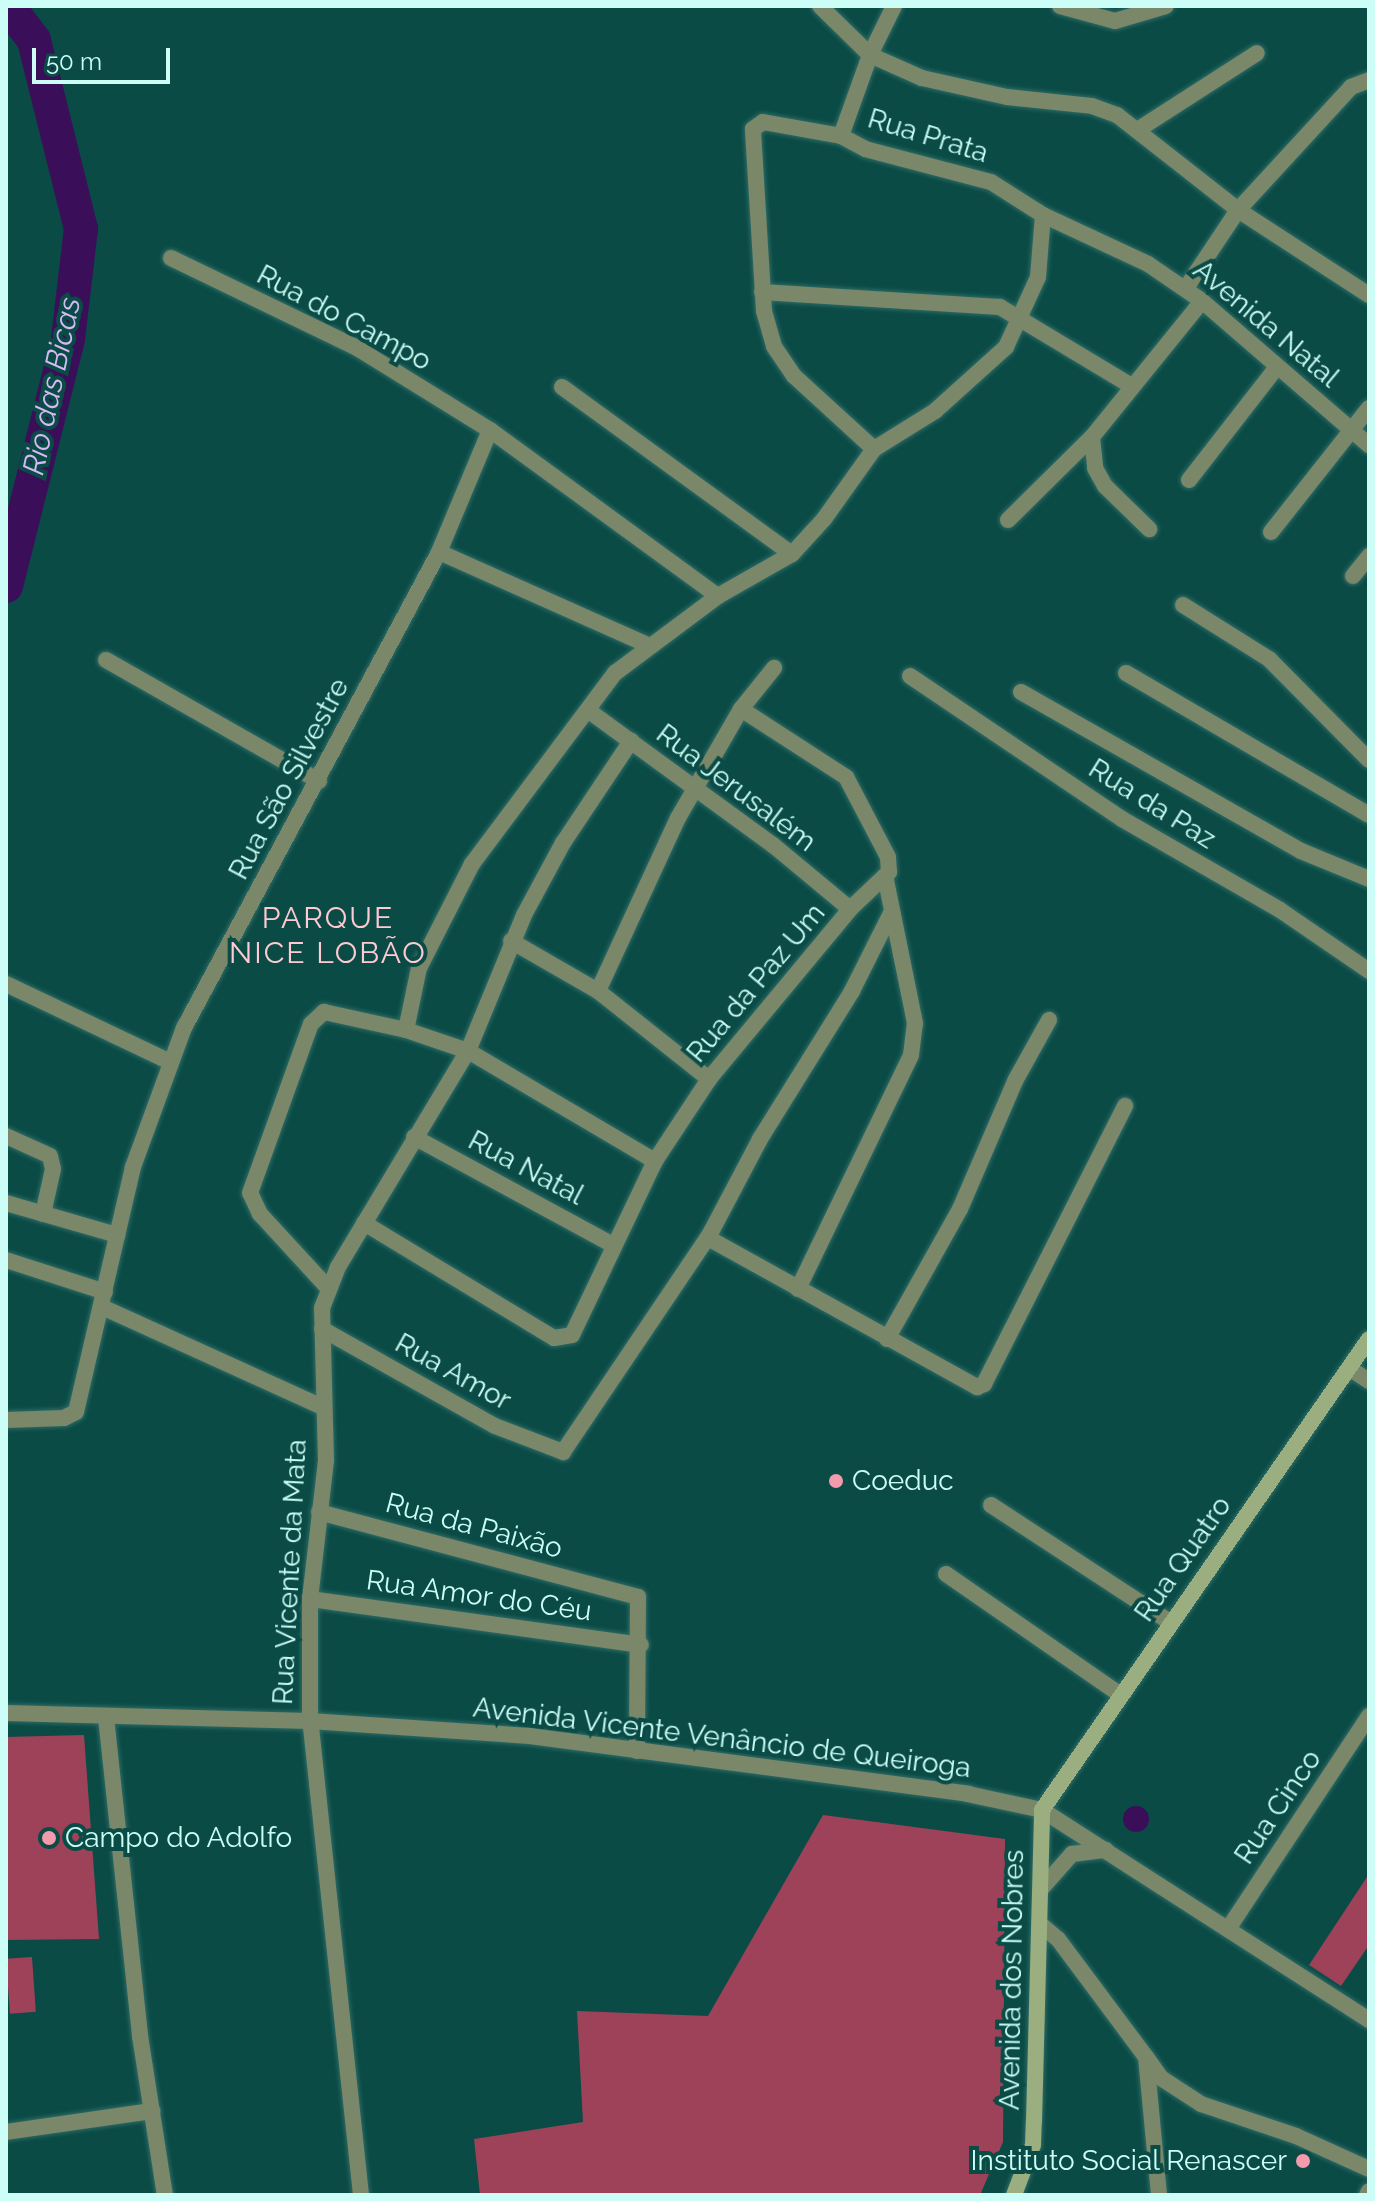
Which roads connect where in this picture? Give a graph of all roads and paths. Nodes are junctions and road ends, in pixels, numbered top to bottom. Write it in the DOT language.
graph roads {
  1 [pos="820,6"];
  2 [pos="894,6"];
  3 [pos="1166,6"];
  4 [pos="1070,8"];
  5 [pos="1257,53"];
  6 [pos="870,55"];
  7 [pos="1369,80"];
  8 [pos="1139,129"];
  9 [pos="841,136"];
  10 [pos="1238,210"];
  11 [pos="1043,215"];
  12 [pos="1123,252"];
  13 [pos="171,258"];
  14 [pos="1186,288"];
  15 [pos="762,292"];
  16 [pos="1369,293"];
  17 [pos="1202,301"];
  18 [pos="1022,316"];
  19 [pos="1277,367"];
  20 [pos="1130,385"];
  21 [pos="562,387"];
  22 [pos="1369,408"];
  23 [pos="1351,429"];
  24 [pos="490,430"];
  25 [pos="1092,437"];
  26 [pos="1369,445"];
  27 [pos="874,449"];
  28 [pos="1189,480"];
  29 [pos="1008,520"];
  30 [pos="1149,529"];
  31 [pos="1271,532"];
  32 [pos="439,552"];
  33 [pos="792,554"];
  34 [pos="1369,556"];
  35 [pos="1353,576"];
  36 [pos="718,596"];
  37 [pos="1183,605"];
  38 [pos="650,646"];
  39 [pos="106,660"];
  40 [pos="774,668"];
  41 [pos="1126,673"];
  42 [pos="910,676"];
  43 [pos="1021,692"];
  44 [pos="741,709"];
  45 [pos="589,711"];
  46 [pos="631,741"];
  47 [pos="1369,760"];
  48 [pos="319,781"];
  49 [pos="695,788"];
  50 [pos="1369,815"];
  51 [pos="885,876"];
  52 [pos="1369,879"];
  53 [pos="850,909"];
  54 [pos="891,913"];
  55 [pos="511,941"];
  56 [pos="1369,971"];
  57 [pos="6,984"];
  58 [pos="598,991"];
  59 [pos="1049,1020"];
  60 [pos="406,1030"];
  61 [pos="468,1051"];
  62 [pos="170,1062"];
  63 [pos="709,1079"];
  64 [pos="1125,1106"];
  65 [pos="6,1136"];
  66 [pos="414,1137"];
  67 [pos="655,1161"];
  68 [pos="6,1203"];
  69 [pos="43,1214"];
  70 [pos="364,1223"];
  71 [pos="117,1235"];
  72 [pos="708,1238"];
  73 [pos="613,1245"];
  74 [pos="6,1260"];
  75 [pos="329,1289"];
  76 [pos="798,1289"];
  77 [pos="103,1299"];
  78 [pos="322,1329"];
  79 [pos="887,1339"];
  80 [pos="1369,1339"];
  81 [pos="1349,1368"];
  82 [pos="1369,1381"];
  83 [pos="322,1407"];
  84 [pos="6,1420"];
  85 [pos="991,1505"];
  86 [pos="319,1512"];
  87 [pos="946,1574"];
  88 [pos="615,1590"];
  89 [pos="310,1599"];
  90 [pos="1171,1623"];
  91 [pos="641,1645"];
  92 [pos="1121,1695"];
  93 [pos="6,1713"];
  94 [pos="1369,1716"];
  95 [pos="106,1717"];
  96 [pos="310,1721"];
  97 [pos="637,1751"];
  98 [pos="1042,1810"];
  99 [pos="1111,1850"];
  100 [pos="1041,1889"];
  101 [pos="1040,1924"];
  102 [pos="1230,1926"];
  103 [pos="1369,2020"];
  104 [pos="1146,2057"];
  105 [pos="152,2111"];
  106 [pos="6,2132"];
  107 [pos="1369,2169"];
  108 [pos="165,2195"];
  109 [pos="361,2195"];
  110 [pos="1014,2195"];
  111 [pos="1159,2195"];
  1 -- 6 [label="street"];
  2 -- 6 [label="street"];
  3 -- 4 [label="street"];
  5 -- 8 [label="street"];
  6 -- 8 [label="street"];
  6 -- 9 [label="street"];
  7 -- 10 [label="street"];
  8 -- 10 [label="street"];
  9 -- 11 [label="street, Rua Prata"];
  9 -- 15 [label="street, Rua Prata"];
  10 -- 14 [label="street"];
  10 -- 16 [label="street"];
  11 -- 12 [label="street, Rua Prata"];
  11 -- 18 [label="street"];
  12 -- 14 [label="street, Avenida Natal"];
  13 -- 24 [label="street, Rua do Campo"];
  14 -- 17 [label="street, Avenida Natal"];
  15 -- 18 [label="street"];
  15 -- 27 [label="street"];
  17 -- 19 [label="street, Avenida Natal"];
  17 -- 20 [label="street"];
  18 -- 20 [label="street"];
  18 -- 27 [label="street"];
  19 -- 23 [label="street, Avenida Natal"];
  19 -- 28 [label="street"];
  20 -- 25 [label="street"];
  21 -- 33 [label="street"];
  22 -- 23 [label="street"];
  23 -- 26 [label="street, Avenida Natal"];
  23 -- 31 [label="street"];
  24 -- 32 [label="street"];
  24 -- 36 [label="street, Rua do Campo"];
  25 -- 29 [label="street"];
  25 -- 30 [label="street"];
  27 -- 33 [label="street"];
  32 -- 38 [label="street"];
  32 -- 48 [label="street, Rua São Silvestre"];
  33 -- 36 [label="street"];
  34 -- 35 [label="street"];
  36 -- 38 [label="street"];
  37 -- 47 [label="street"];
  38 -- 45 [label="street"];
  39 -- 48 [label="street"];
  40 -- 44 [label="street"];
  41 -- 50 [label="street"];
  42 -- 56 [label="street, Rua da Paz"];
  43 -- 52 [label="street"];
  44 -- 49 [label="street"];
  44 -- 51 [label="street"];
  45 -- 46 [label="street, Rua Jerusalém"];
  45 -- 60 [label="street"];
  46 -- 49 [label="street, Rua Jerusalém"];
  46 -- 55 [label="street, Rua Vicente da Mata"];
  48 -- 62 [label="street, Rua São Silvestre"];
  49 -- 53 [label="street, Rua Jerusalém"];
  49 -- 58 [label="street"];
  51 -- 53 [label="street, Rua da Paz Um"];
  51 -- 54 [label="street"];
  53 -- 63 [label="street, Rua da Paz Um"];
  54 -- 72 [label="street"];
  54 -- 76 [label="street"];
  55 -- 58 [label="street"];
  55 -- 61 [label="street, Rua Vicente da Mata"];
  57 -- 62 [label="street"];
  58 -- 63 [label="street"];
  59 -- 79 [label="street"];
  60 -- 61 [label="street"];
  60 -- 75 [label="street"];
  61 -- 66 [label="street, Rua Vicente da Mata"];
  61 -- 67 [label="street"];
  62 -- 71 [label="street, Rua São Silvestre"];
  63 -- 67 [label="street, Rua da Paz Um"];
  64 -- 79 [label="street"];
  65 -- 69 [label="street"];
  66 -- 70 [label="street, Rua Vicente da Mata"];
  66 -- 73 [label="street, Rua Natal"];
  67 -- 73 [label="street, Rua da Paz Um"];
  68 -- 69 [label="street"];
  69 -- 71 [label="street"];
  70 -- 73 [label="street, Rua da Paz Um"];
  70 -- 75 [label="street, Rua Vicente da Mata"];
  71 -- 77 [label="street, Rua São Silvestre"];
  72 -- 76 [label="street"];
  72 -- 78 [label="street, Rua Amor"];
  74 -- 77 [label="street"];
  75 -- 78 [label="street, Rua Vicente da Mata"];
  76 -- 79 [label="street"];
  77 -- 83 [label="street"];
  77 -- 84 [label="street, Rua São Silvestre"];
  78 -- 83 [label="street, Rua Vicente da Mata"];
  80 -- 81 [label="main road, Rua Quatro"];
  81 -- 82 [label="street"];
  81 -- 90 [label="main road, Rua Quatro"];
  83 -- 86 [label="street, Rua Vicente da Mata"];
  85 -- 90 [label="street"];
  86 -- 88 [label="street, Rua da Paixão"];
  86 -- 89 [label="street, Rua Vicente da Mata"];
  87 -- 92 [label="street"];
  88 -- 91 [label="street, Rua Amor do Céu"];
  89 -- 91 [label="street, Rua Amor do Céu"];
  89 -- 96 [label="street, Rua Vicente da Mata"];
  90 -- 92 [label="main road, Rua Quatro"];
  91 -- 97 [label="street, Rua Amor do Céu"];
  92 -- 98 [label="main road, Rua Quatro"];
  93 -- 95 [label="street, Avenida Vicente Venâncio de Queiroga"];
  94 -- 102 [label="street, Rua Cinco"];
  95 -- 96 [label="street, Avenida Vicente Venâncio de Queiroga"];
  95 -- 105 [label="street"];
  96 -- 97 [label="street, Avenida Vicente Venâncio de Queiroga"];
  96 -- 109 [label="street, Rua Vicente da Mata"];
  97 -- 98 [label="street, Avenida Vicente Venâncio de Queiroga"];
  98 -- 99 [label="street, Avenida Vicente Venâncio de Queiroga"];
  98 -- 100 [label="main road, Avenida dos Nobres"];
  99 -- 100 [label="street"];
  99 -- 102 [label="street, Avenida Vicente Venâncio de Queiroga"];
  100 -- 101 [label="main road, Avenida dos Nobres"];
  101 -- 104 [label="street"];
  101 -- 110 [label="main road, Avenida dos Nobres"];
  102 -- 103 [label="street, Avenida Vicente Venâncio de Queiroga"];
  104 -- 107 [label="street"];
  104 -- 111 [label="street"];
  105 -- 106 [label="street"];
  105 -- 108 [label="street"];
}
